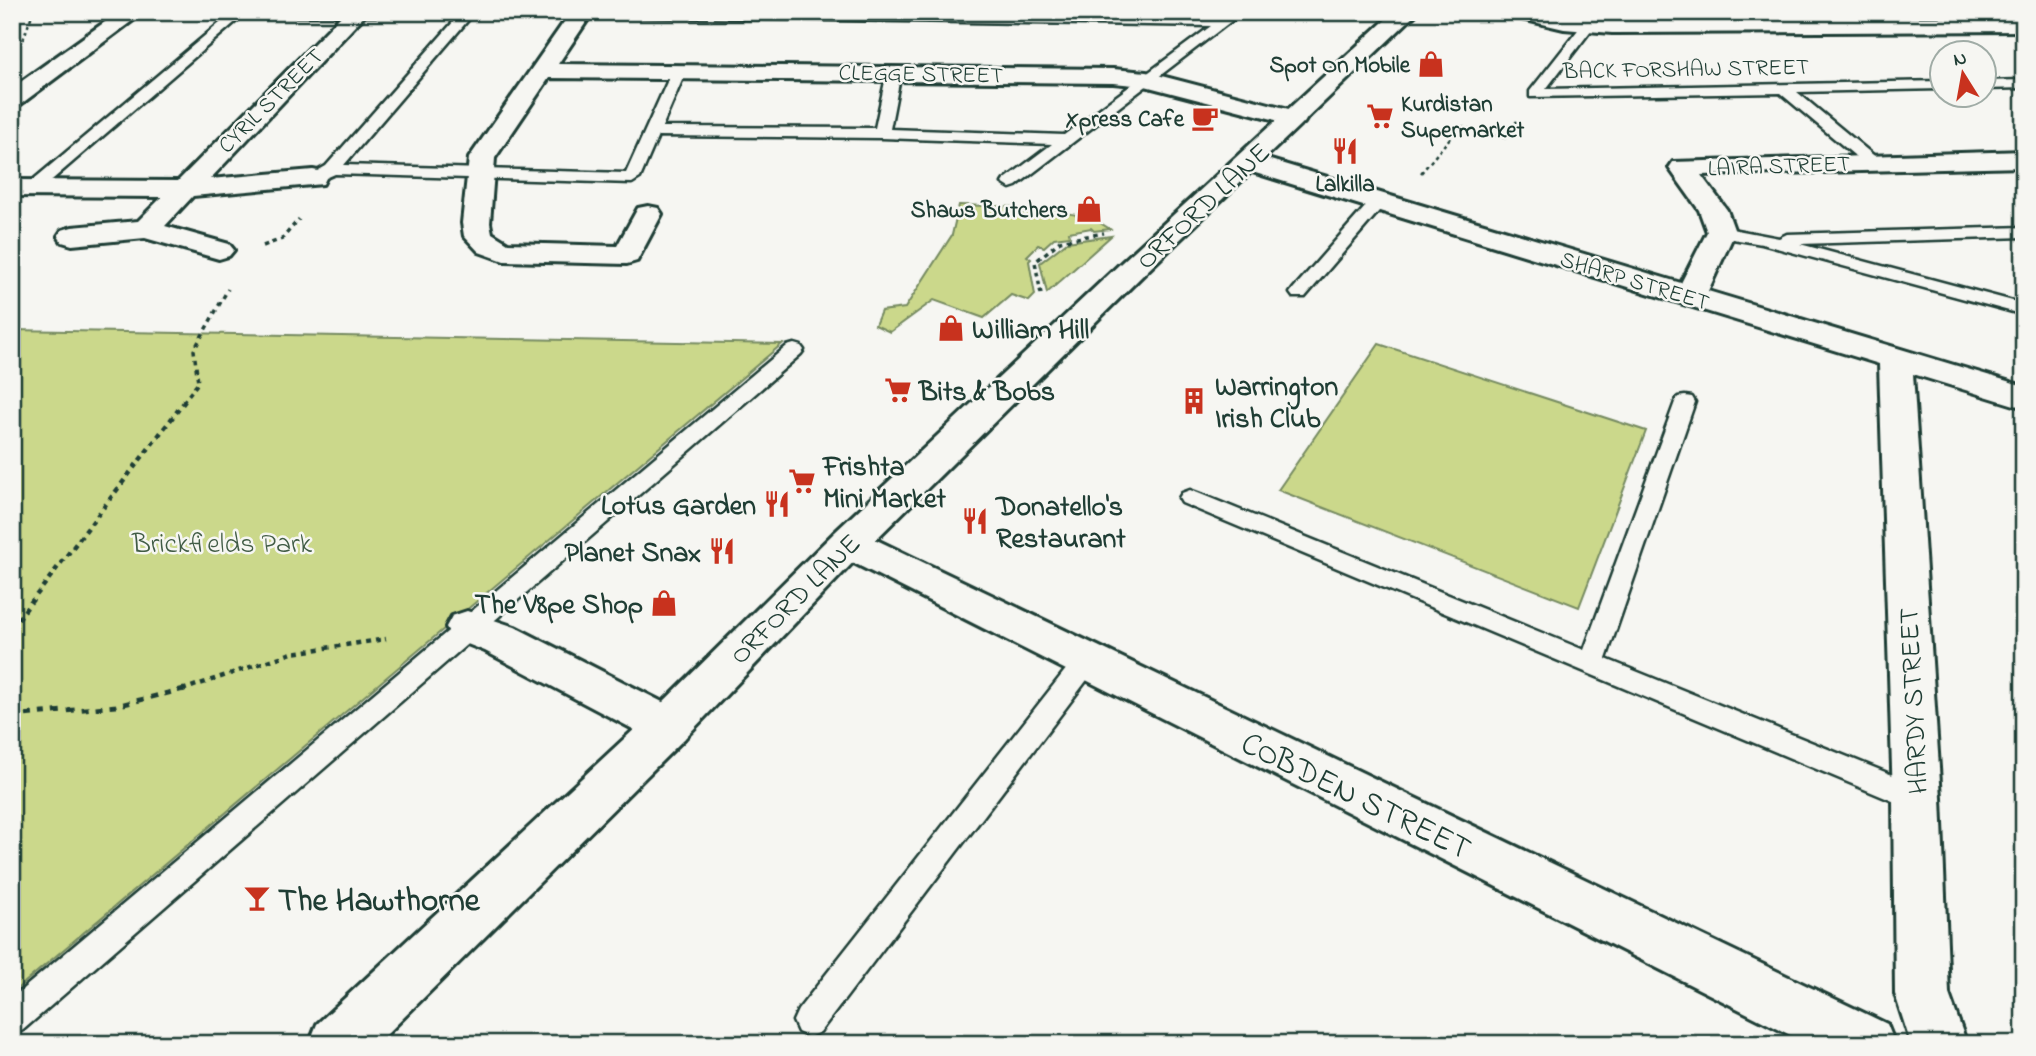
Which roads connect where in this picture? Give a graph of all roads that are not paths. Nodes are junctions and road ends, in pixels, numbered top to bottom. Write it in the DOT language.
graph roads {
  1 [pos="133,12"];
  2 [pos="241,12"];
  3 [pos="278,12"];
  4 [pos="442,12"];
  5 [pos="469,12"];
  6 [pos="583,12"];
  7 [pos="1237,12"];
  8 [pos="1407,12"];
  9 [pos="1521,12"];
  10 [pos="356,13"];
  11 [pos="1594,19"];
  12 [pos="1223,22"];
  13 [pos="2024,24"];
  14 [pos="543,71"];
  15 [pos="679,71"];
  16 [pos="894,72"];
  17 [pos="1146,79"];
  18 [pos="2024,84"];
  19 [pos="1927,85"];
  20 [pos="1997,85"];
  21 [pos="1783,88"];
  22 [pos="12,99"];
  23 [pos="1295,118"];
  24 [pos="653,131"];
  25 [pos="882,133"];
  26 [pos="1067,140"];
  27 [pos="2024,159"];
  28 [pos="1248,162"];
  29 [pos="1872,162"];
  30 [pos="322,173"];
  31 [pos="479,173"];
  32 [pos="1010,183"];
  33 [pos="23,188"];
  34 [pos="183,188"];
  35 [pos="1386,203"];
  36 [pos="648,214"];
  37 [pos="146,229"];
  38 [pos="1721,232"];
  39 [pos="2024,232"];
  40 [pos="72,236"];
  41 [pos="1763,239"];
  42 [pos="230,252"];
  43 [pos="1299,293"];
  44 [pos="1690,298"];
  45 [pos="2024,310"];
  46 [pos="794,350"];
  47 [pos="1895,356"];
  48 [pos="2024,397"];
  49 [pos="1685,402"];
  50 [pos="1190,498"];
  51 [pos="848,543"];
  52 [pos="467,627"];
  53 [pos="1087,661"];
  54 [pos="1592,663"];
  55 [pos="668,726"];
  56 [pos="1917,798"];
  57 [pos="12,1019"];
  58 [pos="809,1021"];
  59 [pos="337,1044"];
  60 [pos="1867,1044"];
  61 [pos="1939,1044"];
  1 -- 22 [label="street"];
  2 -- 33 [label="lane"];
  3 -- 10 [label="lane"];
  4 -- 10 [label="lane"];
  5 -- 30 [label="lane"];
  6 -- 12 [label="lane"];
  6 -- 14 [label="street"];
  7 -- 12 [label="lane"];
  8 -- 23 [label="street, ORFORD LANE"];
  9 -- 11 [label="street"];
  10 -- 34 [label="street, CYRIL STREET"];
  11 -- 13 [label="street"];
  11 -- 21 [label="lane, BACK FORSHAW STREET"];
  12 -- 17 [label="lane"];
  14 -- 15 [label="street, CLEGGE STREET"];
  14 -- 31 [label="street"];
  15 -- 16 [label="street, CLEGGE STREET"];
  15 -- 24 [label="lane"];
  16 -- 17 [label="street, CLEGGE STREET"];
  16 -- 25 [label="lane"];
  17 -- 23 [label="street, CLEGGE STREET"];
  17 -- 26 [label="lane"];
  18 -- 20 [label="lane"];
  19 -- 21 [label="lane, BACK FORSHAW STREET"];
  21 -- 29 [label="lane"];
  23 -- 28 [label="street, ORFORD LANE"];
  24 -- 25 [label="lane"];
  24 -- 31 [label="lane"];
  25 -- 26 [label="lane"];
  26 -- 32 [label="lane"];
  27 -- 29 [label="street, LAIRA STREET"];
  28 -- 35 [label="street, SHARP STREET"];
  28 -- 51 [label="street, ORFORD LANE"];
  29 -- 38 [label="street, LAIRA STREET"];
  30 -- 31 [label="lane"];
  30 -- 34 [label="street, CYRIL STREET"];
  31 -- 36 [label="street"];
  33 -- 34 [label="street"];
  34 -- 37 [label="street, CYRIL STREET"];
  35 -- 43 [label="lane"];
  35 -- 44 [label="street, SHARP STREET"];
  37 -- 40 [label="street"];
  37 -- 42 [label="street"];
  38 -- 41 [label="lane"];
  38 -- 44 [label="street"];
  39 -- 41 [label="lane"];
  41 -- 45 [label="lane"];
  44 -- 47 [label="street, SHARP STREET"];
  46 -- 52 [label="lane"];
  47 -- 48 [label="street, SHARP STREET"];
  47 -- 56 [label="street, HARDY STREET"];
  49 -- 54 [label="lane"];
  50 -- 54 [label="lane"];
  51 -- 53 [label="street, COBDEN STREET"];
  51 -- 55 [label="street, ORFORD LANE"];
  52 -- 55 [label="street"];
  52 -- 57 [label="lane"];
  53 -- 58 [label="lane"];
  53 -- 60 [label="street, COBDEN STREET"];
  54 -- 56 [label="lane"];
  55 -- 59 [label="street, ORFORD LANE"];
  56 -- 61 [label="street, HARDY STREET"];
}
